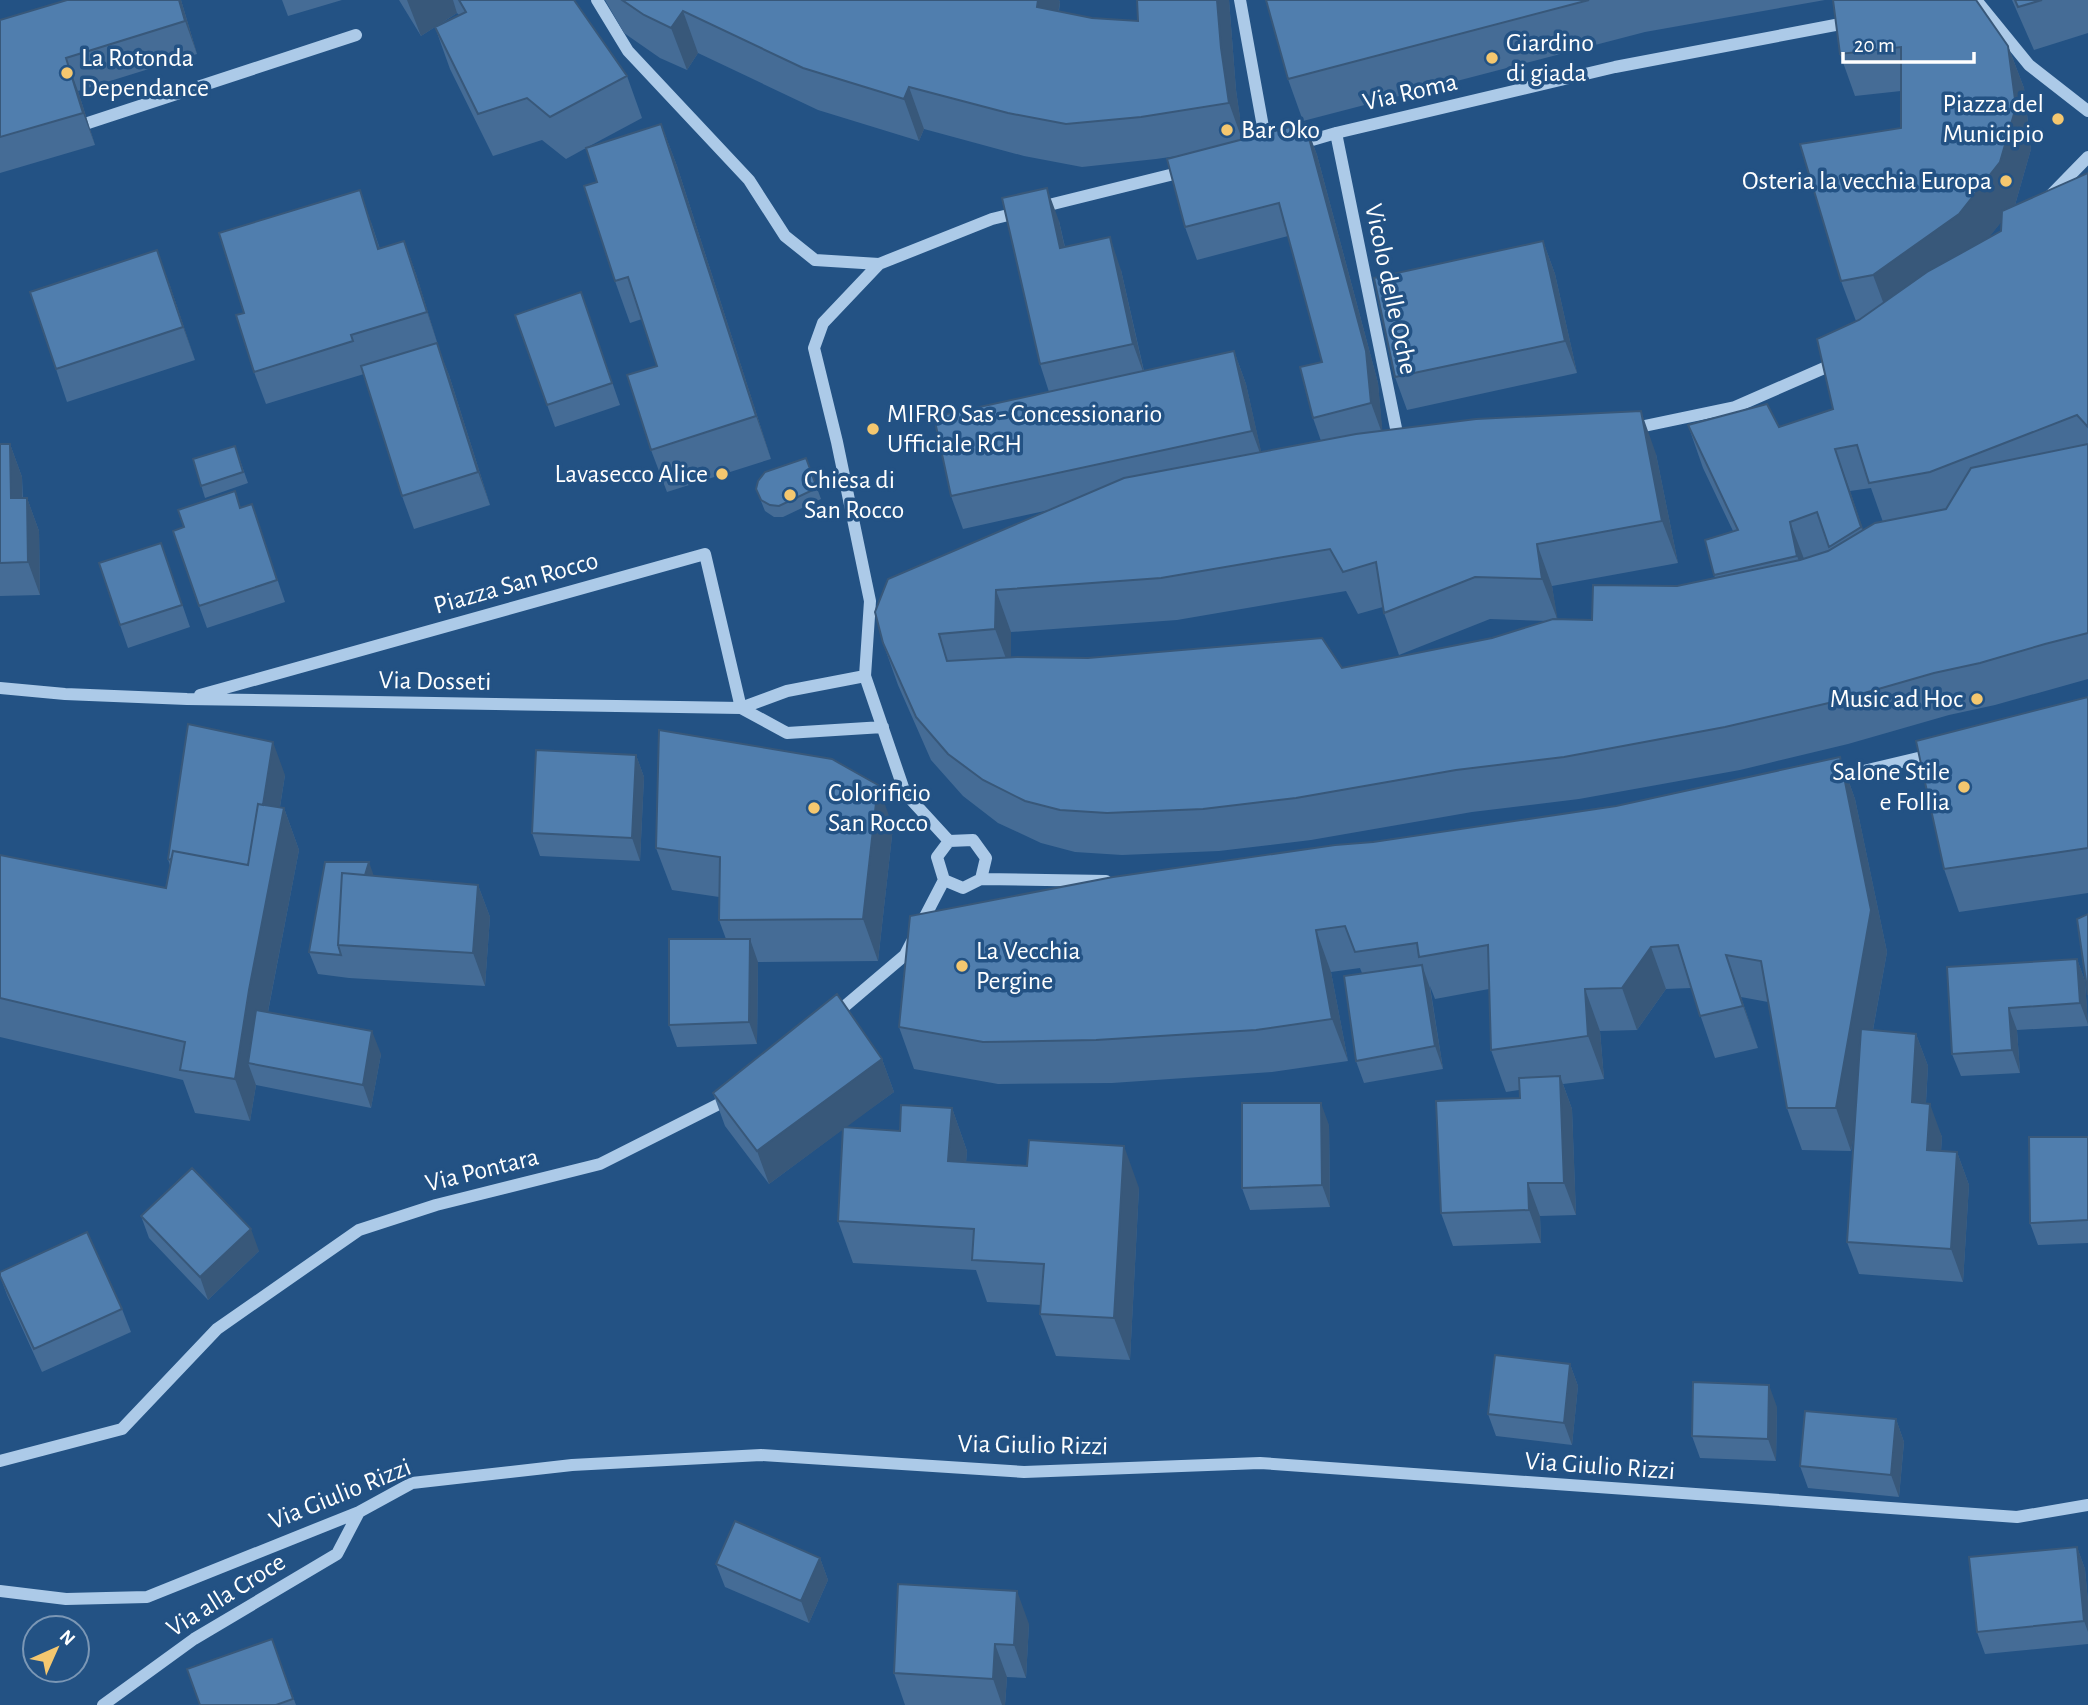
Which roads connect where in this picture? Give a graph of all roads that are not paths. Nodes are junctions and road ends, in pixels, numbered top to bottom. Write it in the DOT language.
graph roads {
  1 [pos="597,0"];
  2 [pos="1240,0"];
  3 [pos="1972,1"];
  4 [pos="1870,19"];
  5 [pos="356,35"];
  6 [pos="2088,111"];
  7 [pos="88,123"];
  8 [pos="1336,133"];
  9 [pos="2088,156"];
  10 [pos="1205,167"];
  11 [pos="2042,203"];
  12 [pos="879,264"];
  13 [pos="1856,354"];
  14 [pos="1619,431"];
  15 [pos="1415,452"];
  16 [pos="865,676"];
  17 [pos="0,688"];
  18 [pos="187,699"];
  19 [pos="741,708"];
  20 [pos="883,727"];
  21 [pos="1944,752"];
  22 [pos="1812,783"];
  23 [pos="949,841"];
  24 [pos="981,879"];
  25 [pos="944,880"];
  26 [pos="1121,880"];
  27 [pos="826,1022"];
  28 [pos="741,1087"];
  29 [pos="0,1461"];
  30 [pos="2088,1506"];
  31 [pos="359,1512"];
  32 [pos="0,1591"];
  33 [pos="103,1705"];
  1 -- 12 [label="street"];
  2 -- 8 [label="street, Via Roma"];
  3 -- 6 [label="street"];
  4 -- 8 [label="street, Via Roma"];
  5 -- 7 [label="street"];
  8 -- 15 [label="street, Vicolo delle Oche"];
  9 -- 11 [label="street"];
  10 -- 12 [label="street"];
  12 -- 16 [label="street"];
  13 -- 14 [label="street"];
  16 -- 19 [label="street, Via Dosseti"];
  16 -- 20 [label="street"];
  17 -- 18 [label="street, Via Dosseti"];
  18 -- 19 [label="street, Via Dosseti"];
  18 -- 19 [label="street, Piazza San Rocco"];
  19 -- 20 [label="street"];
  20 -- 23 [label="street"];
  21 -- 22 [label="street"];
  23 -- 24 [label="street"];
  23 -- 25 [label="street"];
  24 -- 25 [label="street"];
  24 -- 26 [label="street"];
  25 -- 27 [label="street"];
  28 -- 29 [label="street, Via Pontara"];
  30 -- 31 [label="street, Via Giulio Rizzi"];
  31 -- 32 [label="street, Via Giulio Rizzi"];
  31 -- 33 [label="street, Via alla Croce"];
}
